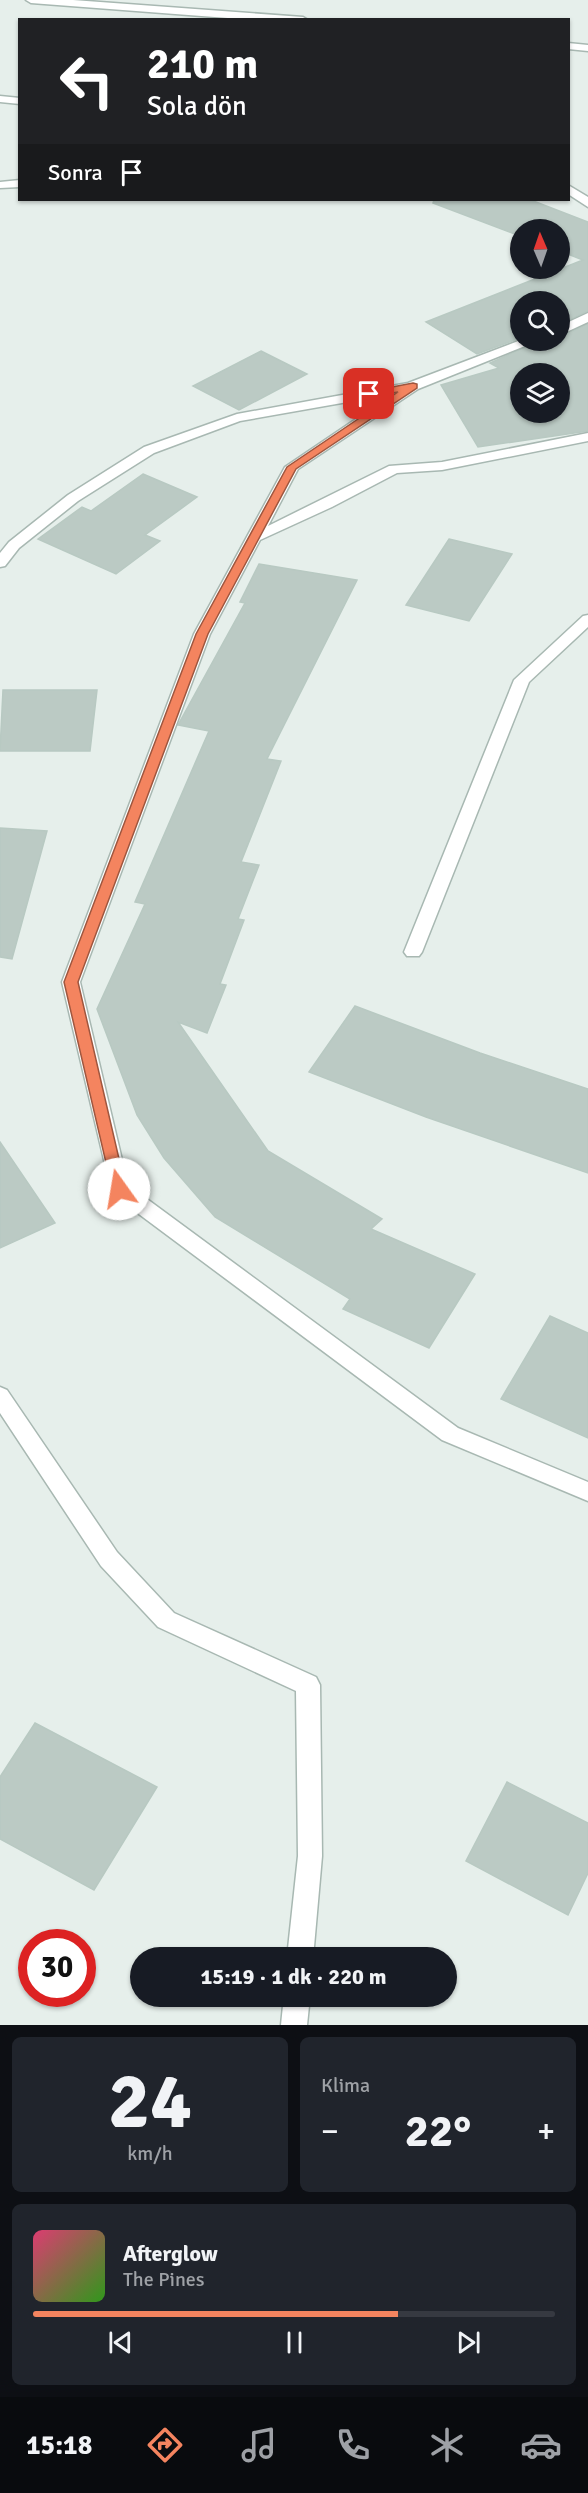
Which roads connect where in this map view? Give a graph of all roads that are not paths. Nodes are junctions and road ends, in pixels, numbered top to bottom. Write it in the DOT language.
graph roads {
  1 [pos="31,0"];
  2 [pos="276,18"];
  3 [pos="570,46"];
  4 [pos="588,48"];
  5 [pos="0,99"];
  6 [pos="18,101"];
  7 [pos="18,183"];
  8 [pos="0,185"];
  9 [pos="570,190"];
  10 [pos="588,203"];
  11 [pos="588,317"];
  12 [pos="570,326"];
  13 [pos="510,349"];
  14 [pos="413,386"];
  15 [pos="588,437"];
  16 [pos="254,537"];
  17 [pos="0,563"];
  18 [pos="588,619"];
  19 [pos="413,952"];
  20 [pos="0,1396"];
  21 [pos="588,1492"];
  22 [pos="301,1947"];
  23 [pos="296,2007"];
  24 [pos="294,2025"];
  1 -- 2 [label="street"];
  3 -- 4 [label="street"];
  5 -- 6 [label="street"];
  7 -- 8 [label="street"];
  9 -- 10 [label="street"];
  11 -- 12 [label="street"];
  13 -- 14 [label="street"];
  14 -- 16 [label="street"];
  14 -- 17 [label="street"];
  15 -- 16 [label="street"];
  16 -- 21 [label="street"];
  18 -- 19 [label="street"];
  20 -- 22 [label="street"];
  23 -- 24 [label="street"];
}
